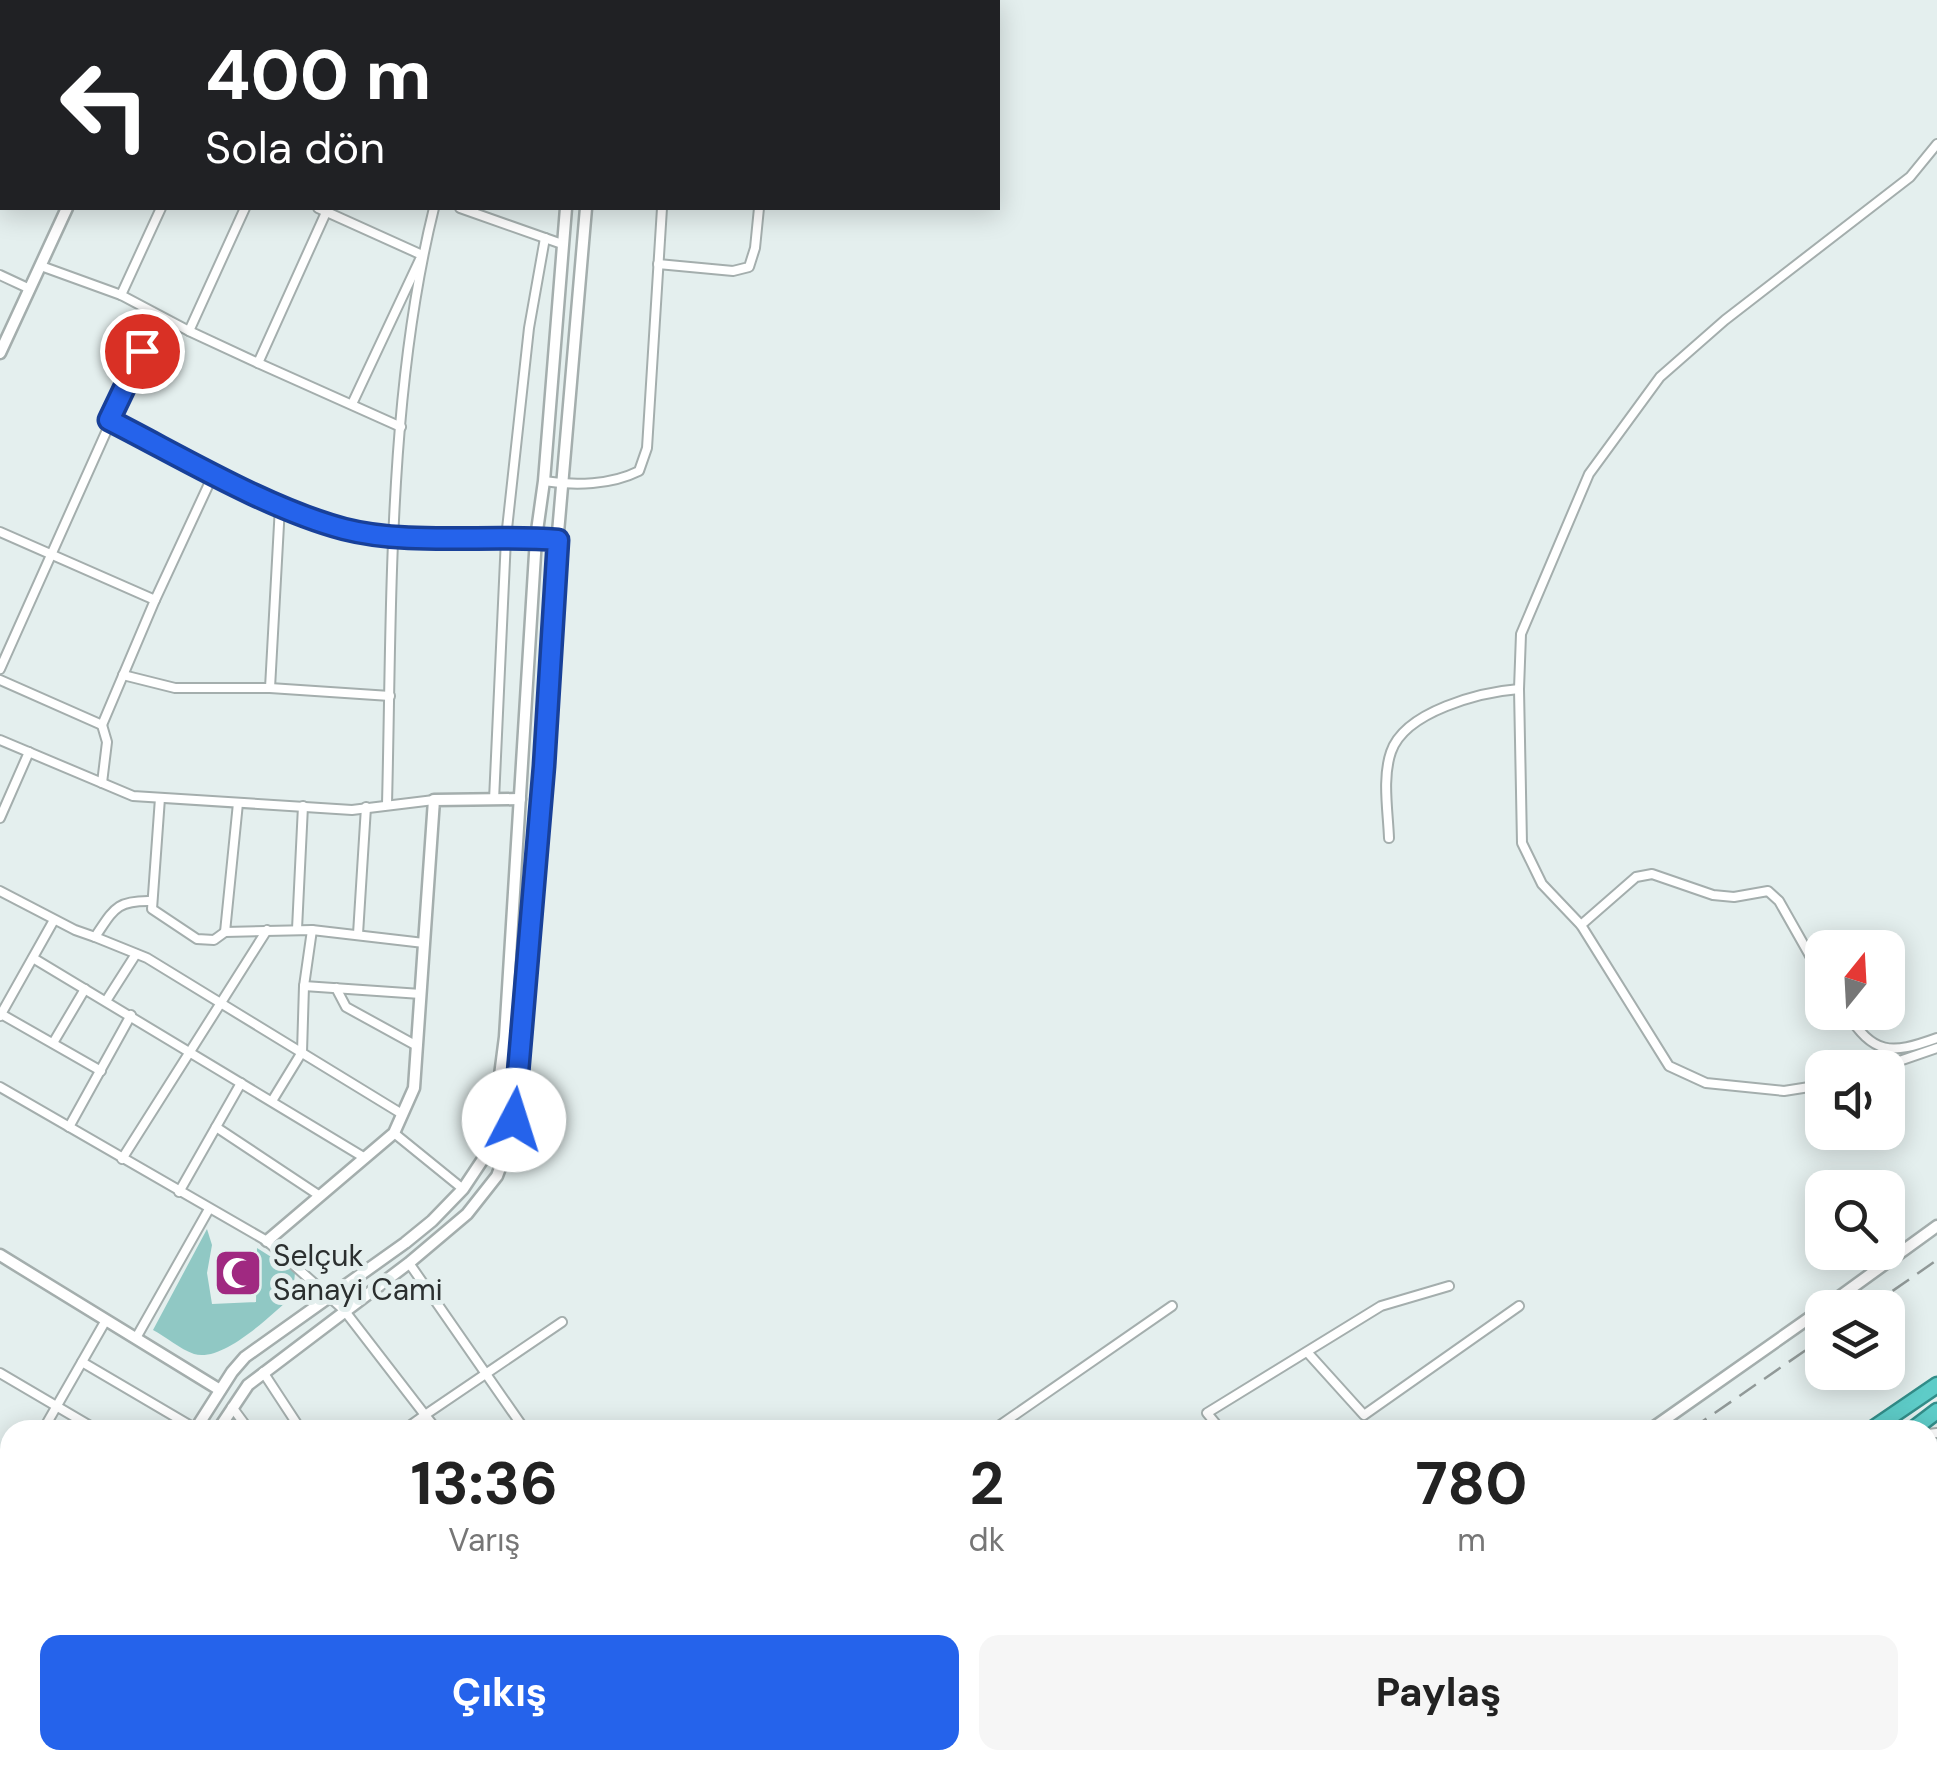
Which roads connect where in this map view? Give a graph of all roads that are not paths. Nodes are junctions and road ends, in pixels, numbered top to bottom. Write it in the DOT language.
graph roads {
  1 [pos="1937,144"];
  2 [pos="66,210"];
  3 [pos="160,210"];
  4 [pos="243,210"];
  5 [pos="324,210"];
  6 [pos="326,210"];
  7 [pos="433,210"];
  8 [pos="466,210"];
  9 [pos="566,210"];
  10 [pos="586,210"];
  11 [pos="662,210"];
  12 [pos="759,210"];
  13 [pos="546,238"];
  14 [pos="562,244"];
  15 [pos="422,255"];
  16 [pos="658,264"];
  17 [pos="41,266"];
  18 [pos="0,275"];
  19 [pos="30,289"];
  20 [pos="121,295"];
  21 [pos="158,316"];
  22 [pos="189,331"];
  23 [pos="0,353"];
  24 [pos="258,363"];
  25 [pos="352,404"];
  26 [pos="109,420"];
  27 [pos="401,427"];
  28 [pos="214,473"];
  29 [pos="544,480"];
  30 [pos="563,484"];
  31 [pos="280,506"];
  32 [pos="0,532"];
  33 [pos="394,536"];
  34 [pos="506,538"];
  35 [pos="536,538"];
  36 [pos="558,540"];
  37 [pos="50,554"];
  38 [pos="155,600"];
  39 [pos="0,669"];
  40 [pos="123,675"];
  41 [pos="0,680"];
  42 [pos="270,688"];
  43 [pos="1518,690"];
  44 [pos="390,696"];
  45 [pos="102,724"];
  46 [pos="0,740"];
  47 [pos="29,752"];
  48 [pos="102,783"];
  49 [pos="160,798"];
  50 [pos="520,799"];
  51 [pos="434,800"];
  52 [pos="494,800"];
  53 [pos="238,803"];
  54 [pos="387,804"];
  55 [pos="302,806"];
  56 [pos="366,808"];
  57 [pos="0,818"];
  58 [pos="1389,838"];
  59 [pos="0,892"];
  60 [pos="152,901"];
  61 [pos="54,920"];
  62 [pos="1582,925"];
  63 [pos="297,929"];
  64 [pos="267,930"];
  65 [pos="312,930"];
  66 [pos="225,932"];
  67 [pos="358,934"];
  68 [pos="94,937"];
  69 [pos="424,943"];
  70 [pos="1805,946"];
  71 [pos="136,954"];
  72 [pos="32,958"];
  73 [pos="304,986"];
  74 [pos="336,988"];
  75 [pos="85,989"];
  76 [pos="421,994"];
  77 [pos="106,1001"];
  78 [pos="220,1003"];
  79 [pos="1,1015"];
  80 [pos="131,1015"];
  81 [pos="1857,1030"];
  82 [pos="1937,1038"];
  83 [pos="53,1043"];
  84 [pos="417,1046"];
  85 [pos="1937,1048"];
  86 [pos="190,1051"];
  87 [pos="302,1052"];
  88 [pos="1905,1059"];
  89 [pos="102,1071"];
  90 [pos="241,1082"];
  91 [pos="0,1087"];
  92 [pos="1805,1088"];
  93 [pos="272,1101"];
  94 [pos="402,1114"];
  95 [pos="69,1127"];
  96 [pos="216,1127"];
  97 [pos="394,1133"];
  98 [pos="365,1158"];
  99 [pos="122,1159"];
  100 [pos="464,1189"];
  101 [pos="179,1192"];
  102 [pos="320,1196"];
  103 [pos="209,1209"];
  104 [pos="1937,1226"];
  105 [pos="267,1241"];
  106 [pos="0,1255"];
  107 [pos="409,1262"];
  108 [pos="1449,1286"];
  109 [pos="1849,1290"];
  110 [pos="330,1295"];
  111 [pos="1172,1306"];
  112 [pos="1518,1306"];
  113 [pos="344,1310"];
  114 [pos="106,1320"];
  115 [pos="1805,1321"];
  116 [pos="562,1322"];
  117 [pos="136,1338"];
  118 [pos="1308,1352"];
  119 [pos="82,1362"];
  120 [pos="264,1372"];
  121 [pos="0,1373"];
  122 [pos="485,1373"];
  123 [pos="1937,1386"];
  124 [pos="220,1390"];
  125 [pos="57,1406"];
  126 [pos="232,1407"];
  127 [pos="425,1415"];
  128 [pos="49,1420"];
  129 [pos="80,1420"];
  130 [pos="180,1420"];
  131 [pos="201,1420"];
  132 [pos="224,1420"];
  133 [pos="242,1420"];
  134 [pos="295,1420"];
  135 [pos="418,1420"];
  136 [pos="429,1420"];
  137 [pos="518,1420"];
  138 [pos="1007,1420"];
  139 [pos="1213,1420"];
  140 [pos="1664,1420"];
  141 [pos="1886,1420"];
  1 -- 43 [label="street"];
  2 -- 17 [label="street"];
  3 -- 20 [label="street"];
  4 -- 22 [label="street"];
  5 -- 24 [label="street"];
  6 -- 15 [label="street"];
  7 -- 15 [label="street"];
  8 -- 13 [label="street"];
  9 -- 14 [label="street"];
  10 -- 30 [label="street"];
  11 -- 16 [label="street"];
  12 -- 16 [label="street"];
  13 -- 14 [label="street"];
  13 -- 34 [label="street"];
  14 -- 29 [label="street"];
  15 -- 25 [label="street"];
  15 -- 27 [label="street"];
  16 -- 30 [label="street"];
  17 -- 19 [label="street"];
  17 -- 20 [label="street"];
  18 -- 19 [label="street"];
  19 -- 23 [label="street"];
  20 -- 21 [label="street"];
  21 -- 22 [label="street"];
  21 -- 26 [label="street"];
  22 -- 24 [label="street"];
  24 -- 25 [label="street"];
  25 -- 27 [label="street"];
  26 -- 28 [label="street"];
  26 -- 37 [label="street"];
  27 -- 33 [label="street"];
  28 -- 31 [label="street"];
  28 -- 38 [label="street"];
  29 -- 30 [label="street"];
  29 -- 35 [label="street"];
  30 -- 36 [label="street"];
  31 -- 33 [label="street"];
  31 -- 42 [label="street"];
  32 -- 37 [label="street"];
  33 -- 34 [label="street"];
  33 -- 44 [label="street"];
  34 -- 35 [label="street"];
  34 -- 52 [label="street"];
  35 -- 36 [label="street"];
  35 -- 50 [label="street"];
  36 -- 107 [label="street"];
  37 -- 38 [label="street"];
  37 -- 39 [label="street"];
  38 -- 40 [label="street"];
  40 -- 42 [label="street"];
  40 -- 45 [label="street"];
  41 -- 45 [label="street"];
  42 -- 44 [label="street"];
  43 -- 58 [label="street"];
  43 -- 62 [label="street"];
  44 -- 54 [label="street"];
  45 -- 48 [label="street"];
  46 -- 47 [label="street"];
  47 -- 48 [label="street"];
  47 -- 57 [label="street"];
  48 -- 49 [label="street"];
  49 -- 53 [label="street"];
  49 -- 60 [label="street"];
  50 -- 52 [label="street"];
  50 -- 100 [label="street"];
  51 -- 52 [label="street"];
  51 -- 54 [label="street"];
  51 -- 69 [label="street"];
  53 -- 55 [label="street"];
  53 -- 66 [label="street"];
  54 -- 56 [label="street"];
  55 -- 56 [label="street"];
  55 -- 63 [label="street"];
  56 -- 67 [label="street"];
  59 -- 61 [label="street"];
  60 -- 66 [label="street"];
  60 -- 68 [label="street"];
  61 -- 68 [label="street"];
  61 -- 72 [label="street"];
  62 -- 70 [label="street"];
  62 -- 92 [label="street"];
  63 -- 64 [label="street"];
  63 -- 65 [label="street"];
  64 -- 66 [label="street"];
  64 -- 78 [label="street"];
  65 -- 67 [label="street"];
  65 -- 73 [label="street"];
  67 -- 69 [label="street"];
  68 -- 71 [label="street"];
  69 -- 76 [label="street"];
  71 -- 77 [label="street"];
  71 -- 78 [label="street"];
  72 -- 75 [label="street"];
  72 -- 79 [label="street"];
  73 -- 74 [label="street"];
  73 -- 87 [label="street"];
  74 -- 76 [label="street"];
  74 -- 84 [label="street"];
  75 -- 77 [label="street"];
  75 -- 83 [label="street"];
  76 -- 84 [label="street"];
  77 -- 80 [label="street"];
  78 -- 86 [label="street"];
  78 -- 87 [label="street"];
  79 -- 83 [label="street"];
  80 -- 86 [label="street"];
  80 -- 89 [label="street"];
  81 -- 82 [label="street"];
  83 -- 89 [label="street"];
  84 -- 94 [label="street"];
  85 -- 88 [label="street"];
  86 -- 90 [label="street"];
  86 -- 99 [label="street"];
  87 -- 93 [label="street"];
  87 -- 94 [label="street"];
  89 -- 95 [label="street"];
  90 -- 93 [label="street"];
  90 -- 96 [label="street"];
  91 -- 95 [label="street"];
  93 -- 98 [label="street"];
  94 -- 97 [label="street"];
  95 -- 99 [label="street"];
  96 -- 101 [label="street"];
  96 -- 102 [label="street"];
  97 -- 98 [label="street"];
  97 -- 100 [label="street"];
  98 -- 102 [label="street"];
  99 -- 101 [label="street"];
  100 -- 110 [label="street"];
  101 -- 103 [label="street"];
  102 -- 105 [label="street"];
  103 -- 105 [label="street"];
  103 -- 117 [label="street"];
  104 -- 109 [label="street"];
  105 -- 110 [label="street"];
  106 -- 114 [label="street"];
  107 -- 113 [label="street"];
  107 -- 122 [label="street"];
  108 -- 118 [label="street"];
  110 -- 113 [label="street"];
  110 -- 124 [label="street"];
  111 -- 138 [label="street"];
  112 -- 118 [label="street"];
  113 -- 120 [label="street"];
  113 -- 127 [label="street"];
  114 -- 117 [label="street"];
  114 -- 119 [label="street"];
  115 -- 140 [label="street"];
  116 -- 122 [label="street"];
  117 -- 124 [label="street"];
  118 -- 139 [label="street"];
  119 -- 125 [label="street"];
  119 -- 130 [label="street"];
  120 -- 126 [label="street"];
  120 -- 134 [label="street"];
  121 -- 125 [label="street"];
  122 -- 127 [label="street"];
  122 -- 137 [label="street"];
  123 -- 141 [label="highway"];
  124 -- 131 [label="street"];
  125 -- 128 [label="street"];
  125 -- 129 [label="street"];
  126 -- 132 [label="street"];
  126 -- 133 [label="street"];
  127 -- 135 [label="street"];
  127 -- 136 [label="street"];
}
